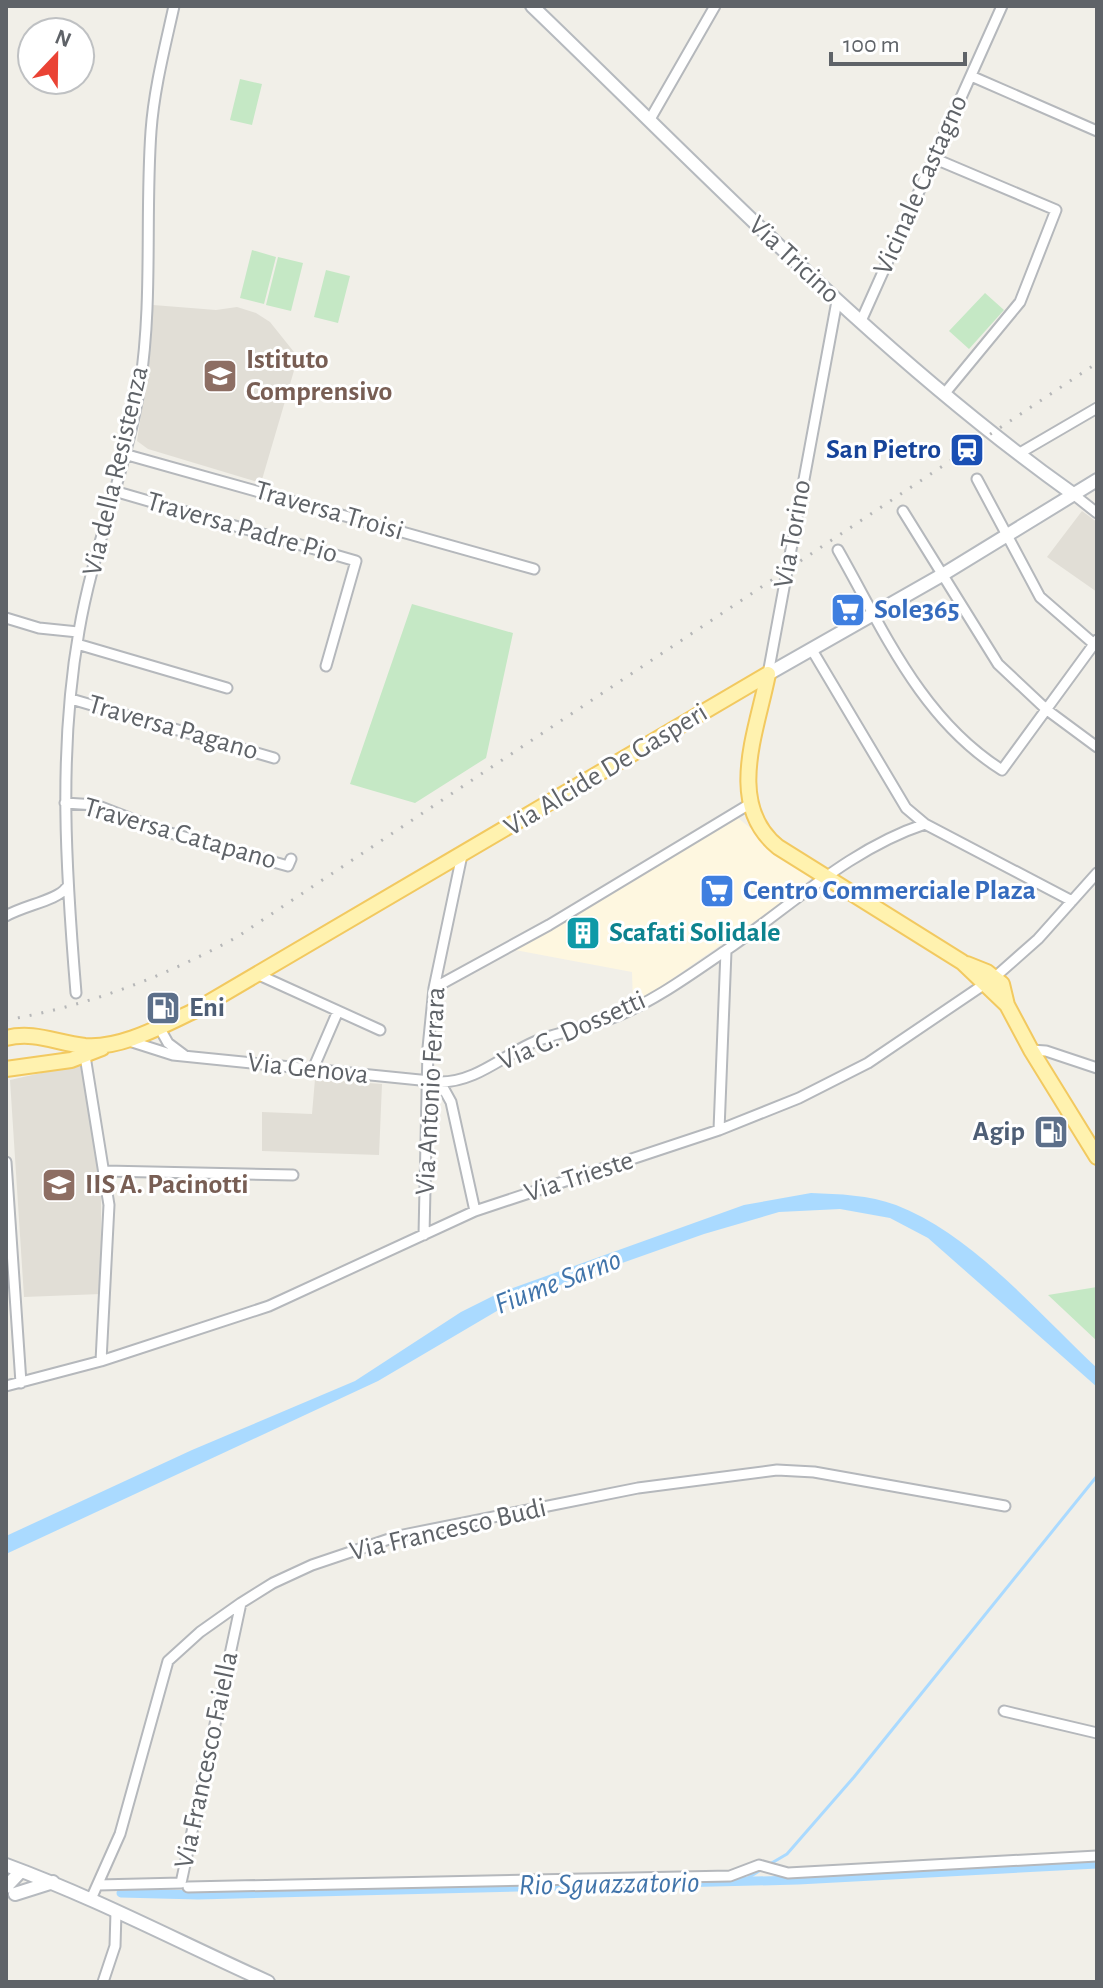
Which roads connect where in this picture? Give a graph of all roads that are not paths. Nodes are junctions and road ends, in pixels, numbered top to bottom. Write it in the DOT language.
graph roads {
  1 [pos="174,6"];
  2 [pos="532,6"];
  3 [pos="715,6"];
  4 [pos="1002,6"];
  5 [pos="971,76"];
  6 [pos="649,121"];
  7 [pos="1097,131"];
  8 [pos="933,158"];
  9 [pos="837,301"];
  10 [pos="861,321"];
  11 [pos="945,393"];
  12 [pos="1097,408"];
  13 [pos="124,454"];
  14 [pos="1018,454"];
  15 [pos="977,479"];
  16 [pos="1097,480"];
  17 [pos="114,491"];
  18 [pos="1073,494"];
  19 [pos="903,511"];
  20 [pos="1097,513"];
  21 [pos="1005,536"];
  22 [pos="838,550"];
  23 [pos="534,569"];
  24 [pos="942,575"];
  25 [pos="874,615"];
  26 [pos="6,618"];
  27 [pos="78,632"];
  28 [pos="1096,642"];
  29 [pos="77,644"];
  30 [pos="812,650"];
  31 [pos="326,666"];
  32 [pos="768,674"];
  33 [pos="227,688"];
  34 [pos="71,699"];
  35 [pos="1047,710"];
  36 [pos="1097,747"];
  37 [pos="274,758"];
  38 [pos="65,803"];
  39 [pos="748,805"];
  40 [pos="906,808"];
  41 [pos="925,824"];
  42 [pos="900,832"];
  43 [pos="462,855"];
  44 [pos="291,859"];
  45 [pos="1097,873"];
  46 [pos="825,876"];
  47 [pos="66,888"];
  48 [pos="1072,901"];
  49 [pos="6,916"];
  50 [pos="726,951"];
  51 [pos="259,975"];
  52 [pos="990,980"];
  53 [pos="434,988"];
  54 [pos="76,993"];
  55 [pos="338,1011"];
  56 [pos="159,1027"];
  57 [pos="380,1030"];
  58 [pos="46,1036"];
  59 [pos="6,1038"];
  60 [pos="124,1040"];
  61 [pos="108,1044"];
  62 [pos="1031,1050"];
  63 [pos="85,1056"];
  64 [pos="187,1057"];
  65 [pos="42,1064"];
  66 [pos="1097,1068"];
  67 [pos="6,1069"];
  68 [pos="313,1069"];
  69 [pos="428,1080"];
  70 [pos="464,1080"];
  71 [pos="440,1082"];
  72 [pos="451,1102"];
  73 [pos="719,1130"];
  74 [pos="1097,1157"];
  75 [pos="6,1162"];
  76 [pos="105,1171"];
  77 [pos="293,1175"];
  78 [pos="475,1211"];
  79 [pos="424,1235"];
  80 [pos="101,1361"];
  81 [pos="21,1383"];
  82 [pos="6,1386"];
  83 [pos="1005,1506"];
  84 [pos="241,1603"];
  85 [pos="1004,1711"];
  86 [pos="1097,1733"];
  87 [pos="1097,1856"];
  88 [pos="6,1865"];
  89 [pos="21,1871"];
  90 [pos="53,1882"];
  91 [pos="98,1885"];
  92 [pos="188,1887"];
  93 [pos="9,1895"];
  94 [pos="91,1899"];
  95 [pos="116,1912"];
  96 [pos="103,1982"];
  97 [pos="268,1982"];
  1 -- 13 [label="street, Via della Resistenza"];
  2 -- 6 [label="street, Via Tricino"];
  3 -- 6 [label="street"];
  4 -- 5 [label="street, Vicinale Castagno"];
  5 -- 7 [label="street"];
  5 -- 8 [label="street, Vicinale Castagno"];
  6 -- 9 [label="street, Via Tricino"];
  8 -- 10 [label="street, Vicinale Castagno"];
  8 -- 11 [label="street"];
  9 -- 10 [label="street, Via Tricino"];
  9 -- 32 [label="street, Via Torino"];
  10 -- 11 [label="street, Via Tricino"];
  11 -- 14 [label="street, Via Tricino"];
  12 -- 14 [label="street"];
  13 -- 17 [label="street, Via della Resistenza"];
  13 -- 23 [label="street, Traversa Troisi"];
  14 -- 18 [label="street, Via Tricino"];
  15 -- 21 [label="street"];
  16 -- 18 [label="street, Via Alcide De Gasperi"];
  17 -- 27 [label="street, Via della Resistenza"];
  17 -- 31 [label="street, Traversa Padre Pio"];
  18 -- 20 [label="street"];
  18 -- 21 [label="street, Via Alcide De Gasperi"];
  19 -- 24 [label="street"];
  21 -- 24 [label="street, Via Alcide De Gasperi"];
  21 -- 28 [label="street"];
  22 -- 25 [label="street"];
  24 -- 25 [label="street, Via Alcide De Gasperi"];
  24 -- 35 [label="street"];
  25 -- 30 [label="street, Via Alcide De Gasperi"];
  25 -- 35 [label="street"];
  26 -- 27 [label="street"];
  27 -- 29 [label="street, Via della Resistenza"];
  28 -- 35 [label="street"];
  29 -- 33 [label="street"];
  29 -- 34 [label="street, Via della Resistenza"];
  30 -- 32 [label="street, Via Alcide De Gasperi"];
  30 -- 40 [label="street"];
  32 -- 39 [label="main road"];
  32 -- 43 [label="main road, Via Alcide De Gasperi"];
  34 -- 37 [label="street, Traversa Pagano"];
  34 -- 38 [label="street, Via della Resistenza"];
  35 -- 36 [label="street"];
  38 -- 44 [label="street, Traversa Catapano"];
  38 -- 47 [label="street, Via della Resistenza"];
  39 -- 46 [label="main road"];
  39 -- 53 [label="street"];
  40 -- 41 [label="street"];
  40 -- 42 [label="street"];
  41 -- 42 [label="street, Via G. Dossetti"];
  41 -- 48 [label="street"];
  42 -- 46 [label="street, Via G. Dossetti"];
  43 -- 51 [label="main road, Via Alcide De Gasperi"];
  43 -- 53 [label="street, Via Antonio Ferrara"];
  45 -- 48 [label="street, Via Trieste"];
  46 -- 50 [label="street, Via G. Dossetti"];
  46 -- 52 [label="main road"];
  47 -- 49 [label="street"];
  47 -- 54 [label="street, Via della Resistenza"];
  48 -- 52 [label="street, Via Trieste"];
  50 -- 70 [label="street, Via G. Dossetti"];
  50 -- 73 [label="street"];
  51 -- 55 [label="street"];
  51 -- 56 [label="main road, Via Alcide De Gasperi"];
  52 -- 62 [label="main road"];
  52 -- 73 [label="street, Via Trieste"];
  53 -- 69 [label="street, Via Antonio Ferrara"];
  55 -- 57 [label="street"];
  55 -- 68 [label="street"];
  56 -- 60 [label="main road, Via Alcide De Gasperi"];
  56 -- 64 [label="street"];
  58 -- 59 [label="main road, Via Alcide De Gasperi"];
  58 -- 61 [label="main road, Via Alcide De Gasperi"];
  58 -- 65 [label="main road"];
  60 -- 61 [label="main road, Via Alcide De Gasperi"];
  60 -- 64 [label="street, Via Genova"];
  61 -- 63 [label="main road, Via Alcide De Gasperi"];
  62 -- 66 [label="street"];
  62 -- 74 [label="main road"];
  63 -- 65 [label="main road, Via Alcide De Gasperi"];
  63 -- 76 [label="street"];
  64 -- 68 [label="street, Via Genova"];
  65 -- 67 [label="main road, Via Alcide De Gasperi"];
  68 -- 69 [label="street, Via Genova"];
  69 -- 71 [label="street, Via G. Dossetti"];
  69 -- 79 [label="street, Via Antonio Ferrara"];
  70 -- 71 [label="street, Via G. Dossetti"];
  70 -- 72 [label="street"];
  71 -- 72 [label="street"];
  72 -- 78 [label="street"];
  73 -- 78 [label="street, Via Trieste"];
  75 -- 81 [label="street"];
  76 -- 77 [label="street"];
  76 -- 80 [label="street"];
  78 -- 79 [label="street, Via Trieste"];
  79 -- 80 [label="street, Via Trieste"];
  80 -- 81 [label="street, Via Trieste"];
  81 -- 82 [label="street, Via Trieste"];
  83 -- 84 [label="street, Via Francesco Budi"];
  84 -- 91 [label="street, Via Francesco Budi"];
  84 -- 91 [label="street, Via Francesco Faiella"];
  85 -- 86 [label="street"];
  87 -- 92 [label="street"];
  88 -- 89 [label="street"];
  89 -- 90 [label="street"];
  89 -- 93 [label="street"];
  90 -- 93 [label="street"];
  90 -- 94 [label="street"];
  91 -- 94 [label="street, Via Francesco Budi"];
  94 -- 95 [label="street"];
  95 -- 96 [label="street"];
  95 -- 97 [label="street"];
}
